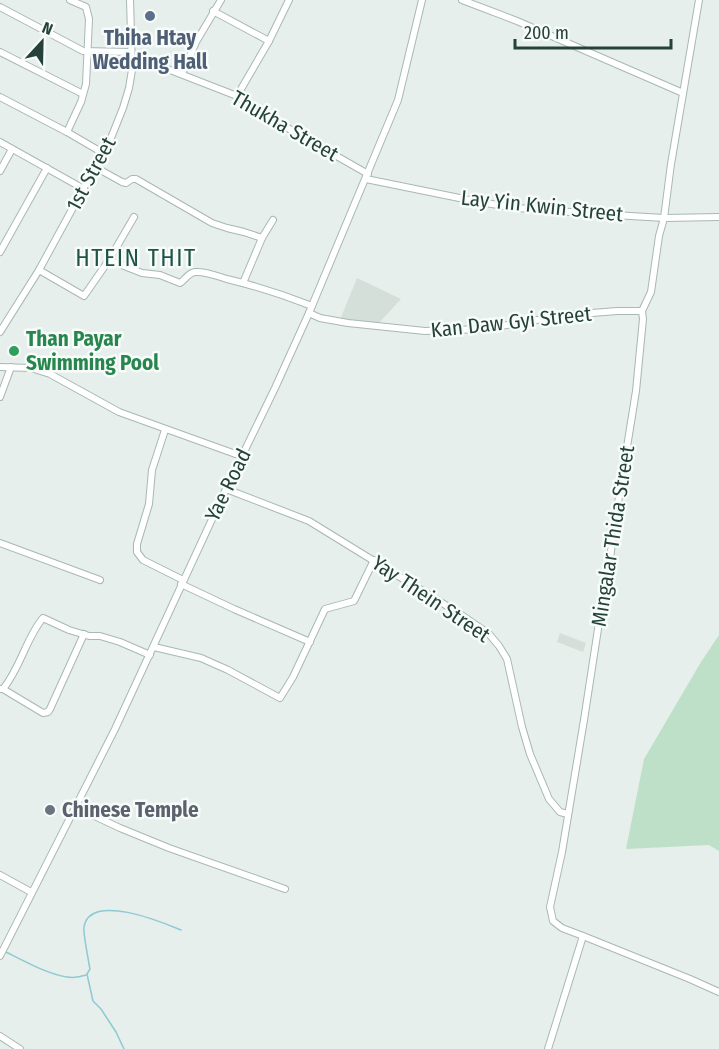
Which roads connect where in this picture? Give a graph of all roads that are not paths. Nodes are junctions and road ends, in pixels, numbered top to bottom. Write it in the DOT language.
graph roads {
  1 [pos="70,0"];
  2 [pos="130,0"];
  3 [pos="221,0"];
  4 [pos="289,0"];
  5 [pos="422,0"];
  6 [pos="462,0"];
  7 [pos="699,0"];
  8 [pos="0,7"];
  9 [pos="213,11"];
  10 [pos="269,41"];
  11 [pos="0,52"];
  12 [pos="87,52"];
  13 [pos="131,56"];
  14 [pos="182,74"];
  15 [pos="683,93"];
  16 [pos="83,94"];
  17 [pos="237,96"];
  18 [pos="0,97"];
  19 [pos="67,132"];
  20 [pos="0,142"];
  21 [pos="12,149"];
  22 [pos="103,153"];
  23 [pos="95,167"];
  24 [pos="47,168"];
  25 [pos="0,171"];
  26 [pos="367,176"];
  27 [pos="84,189"];
  28 [pos="134,217"];
  29 [pos="719,217"];
  30 [pos="664,218"];
  31 [pos="273,220"];
  32 [pos="262,238"];
  33 [pos="0,252"];
  34 [pos="109,260"];
  35 [pos="39,270"];
  36 [pos="243,283"];
  37 [pos="312,306"];
  38 [pos="642,311"];
  39 [pos="309,313"];
  40 [pos="1,329"];
  41 [pos="0,367"];
  42 [pos="11,367"];
  43 [pos="0,397"];
  44 [pos="165,430"];
  45 [pos="242,456"];
  46 [pos="226,489"];
  47 [pos="0,543"];
  48 [pos="374,560"];
  49 [pos="100,580"];
  50 [pos="182,582"];
  51 [pos="84,634"];
  52 [pos="310,642"];
  53 [pos="154,646"];
  54 [pos="150,655"];
  55 [pos="2,689"];
  56 [pos="75,807"];
  57 [pos="568,814"];
  58 [pos="0,875"];
  59 [pos="285,889"];
  60 [pos="31,892"];
  61 [pos="583,936"];
  62 [pos="0,956"];
  63 [pos="719,992"];
  64 [pos="0,1036"];
  65 [pos="20,1049"];
  66 [pos="548,1049"];
  1 -- 12 [label="street"];
  2 -- 13 [label="street, 1st Street"];
  3 -- 9 [label="street"];
  4 -- 10 [label="street"];
  5 -- 26 [label="street, Yae Road"];
  6 -- 15 [label="street"];
  7 -- 15 [label="street, Mingalar Thida Street"];
  8 -- 12 [label="street"];
  9 -- 10 [label="street"];
  9 -- 14 [label="street"];
  10 -- 17 [label="street"];
  11 -- 16 [label="street"];
  12 -- 13 [label="street, Thukha Street"];
  12 -- 16 [label="street"];
  13 -- 14 [label="street, Thukha Street"];
  13 -- 22 [label="street, 1st Street"];
  14 -- 17 [label="street, Thukha Street"];
  15 -- 30 [label="street, Mingalar Thida Street"];
  16 -- 19 [label="street"];
  17 -- 26 [label="street, Thukha Street"];
  18 -- 19 [label="street"];
  19 -- 22 [label="street"];
  20 -- 21 [label="street"];
  21 -- 24 [label="street"];
  21 -- 25 [label="street"];
  22 -- 23 [label="street, 1st Street"];
  23 -- 27 [label="street, 1st Street"];
  23 -- 32 [label="street"];
  24 -- 27 [label="street"];
  24 -- 33 [label="street"];
  26 -- 30 [label="street, Lay Yin Kwin Street"];
  26 -- 37 [label="street, Yae Road"];
  27 -- 35 [label="street, 1st Street"];
  28 -- 34 [label="street"];
  29 -- 30 [label="street, Lay Yin Kwin Street"];
  30 -- 38 [label="street, Mingalar Thida Street"];
  31 -- 32 [label="street"];
  32 -- 36 [label="street"];
  34 -- 35 [label="street"];
  34 -- 36 [label="street"];
  35 -- 40 [label="street, 1st Street"];
  36 -- 37 [label="street"];
  37 -- 39 [label="street, Yae Road"];
  38 -- 39 [label="street, Kan Daw Gyi Street"];
  38 -- 57 [label="street, Mingalar Thida Street"];
  39 -- 45 [label="street, Yae Road"];
  41 -- 42 [label="street"];
  42 -- 43 [label="street"];
  42 -- 44 [label="street"];
  44 -- 45 [label="street"];
  44 -- 50 [label="street"];
  45 -- 46 [label="street, Yae Road"];
  46 -- 48 [label="street, Yay Thein Street"];
  46 -- 50 [label="street, Yae Road"];
  47 -- 49 [label="street"];
  48 -- 52 [label="street"];
  48 -- 57 [label="street, Yay Thein Street"];
  50 -- 52 [label="street"];
  50 -- 53 [label="street, Yae Road"];
  51 -- 54 [label="street"];
  51 -- 55 [label="street"];
  51 -- 55 [label="street"];
  52 -- 53 [label="street"];
  53 -- 54 [label="street, Yae Road"];
  54 -- 56 [label="street, Yae Road"];
  56 -- 59 [label="street"];
  56 -- 60 [label="street, Yae Road"];
  57 -- 61 [label="street, Mingalar Thida Street"];
  58 -- 60 [label="street"];
  60 -- 62 [label="street, Yae Road"];
  61 -- 63 [label="street, Mingalar Thida Street"];
  61 -- 66 [label="street"];
  64 -- 65 [label="street"];
}
